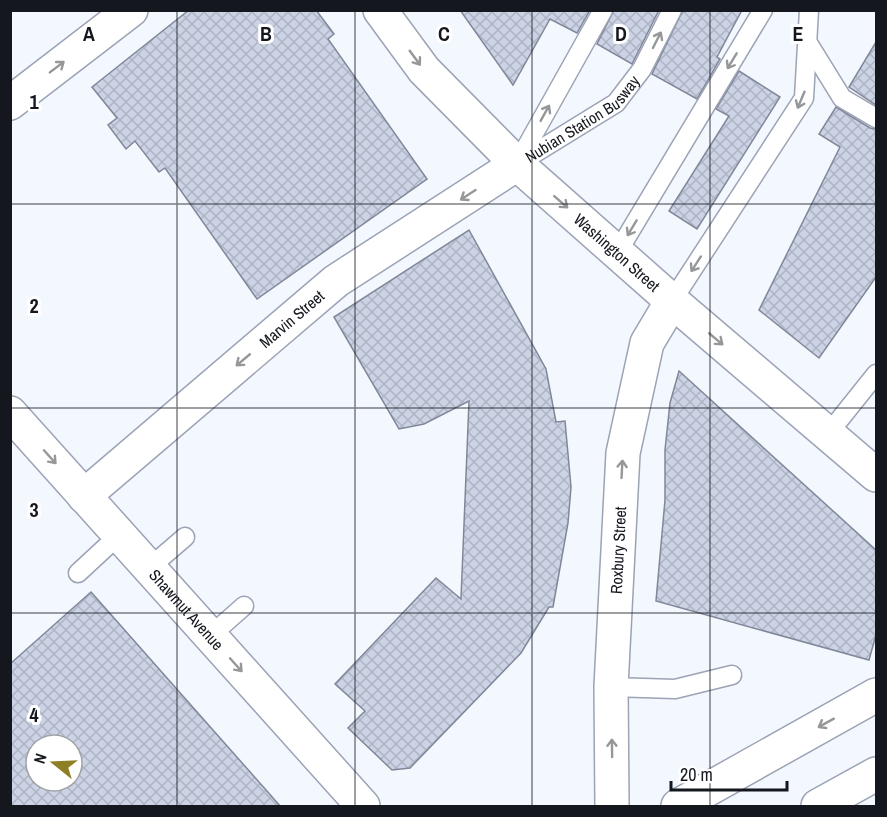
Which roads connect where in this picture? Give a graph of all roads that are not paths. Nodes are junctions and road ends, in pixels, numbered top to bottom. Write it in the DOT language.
graph roads {
  1 [pos="131,10"];
  2 [pos="380,10"];
  3 [pos="603,10"];
  4 [pos="672,10"];
  5 [pos="763,10"];
  6 [pos="808,10"];
  7 [pos="808,43"];
  8 [pos="10,103"];
  9 [pos="876,118"];
  10 [pos="517,164"];
  11 [pos="617,253"];
  12 [pos="672,301"];
  13 [pos="876,374"];
  14 [pos="10,413"];
  15 [pos="828,434"];
  16 [pos="876,475"];
  17 [pos="84,496"];
  18 [pos="119,536"];
  19 [pos="185,537"];
  20 [pos="149,568"];
  21 [pos="78,573"];
  22 [pos="244,606"];
  23 [pos="210,636"];
  24 [pos="732,675"];
  25 [pos="611,687"];
  26 [pos="876,695"];
  27 [pos="876,774"];
  28 [pos="363,807"];
  29 [pos="612,807"];
  30 [pos="678,807"];
  31 [pos="818,807"];
  8 -- 1 [label="main road, one-way"];
  2 -- 10 [label="main road, Washington Street, one-way"];
  10 -- 3 [label="lane, Nubian Station Busway, one-way"];
  10 -- 4 [label="lane, Nubian Station Busway, one-way"];
  5 -- 11 [label="lane, one-way"];
  6 -- 7 [label="lane"];
  7 -- 9 [label="lane"];
  7 -- 12 [label="lane, one-way"];
  10 -- 11 [label="main road, Washington Street, one-way"];
  10 -- 17 [label="main road, Marvin Street, one-way"];
  11 -- 12 [label="main road, Washington Street"];
  12 -- 15 [label="main road, Washington Street, one-way"];
  25 -- 12 [label="main road, Roxbury Street, one-way"];
  13 -- 15 [label="lane"];
  14 -- 17 [label="main road, Shawmut Avenue, one-way"];
  15 -- 16 [label="main road, Washington Street"];
  17 -- 18 [label="main road, Shawmut Avenue"];
  18 -- 20 [label="main road, Shawmut Avenue"];
  18 -- 21 [label="lane"];
  19 -- 20 [label="lane"];
  20 -- 23 [label="main road, Shawmut Avenue"];
  22 -- 23 [label="lane"];
  23 -- 28 [label="main road, Shawmut Avenue, one-way"];
  24 -- 25 [label="lane"];
  29 -- 25 [label="main road, Roxbury Street, one-way"];
  26 -- 30 [label="main road, one-way"];
  27 -- 31 [label="main road"];
}
